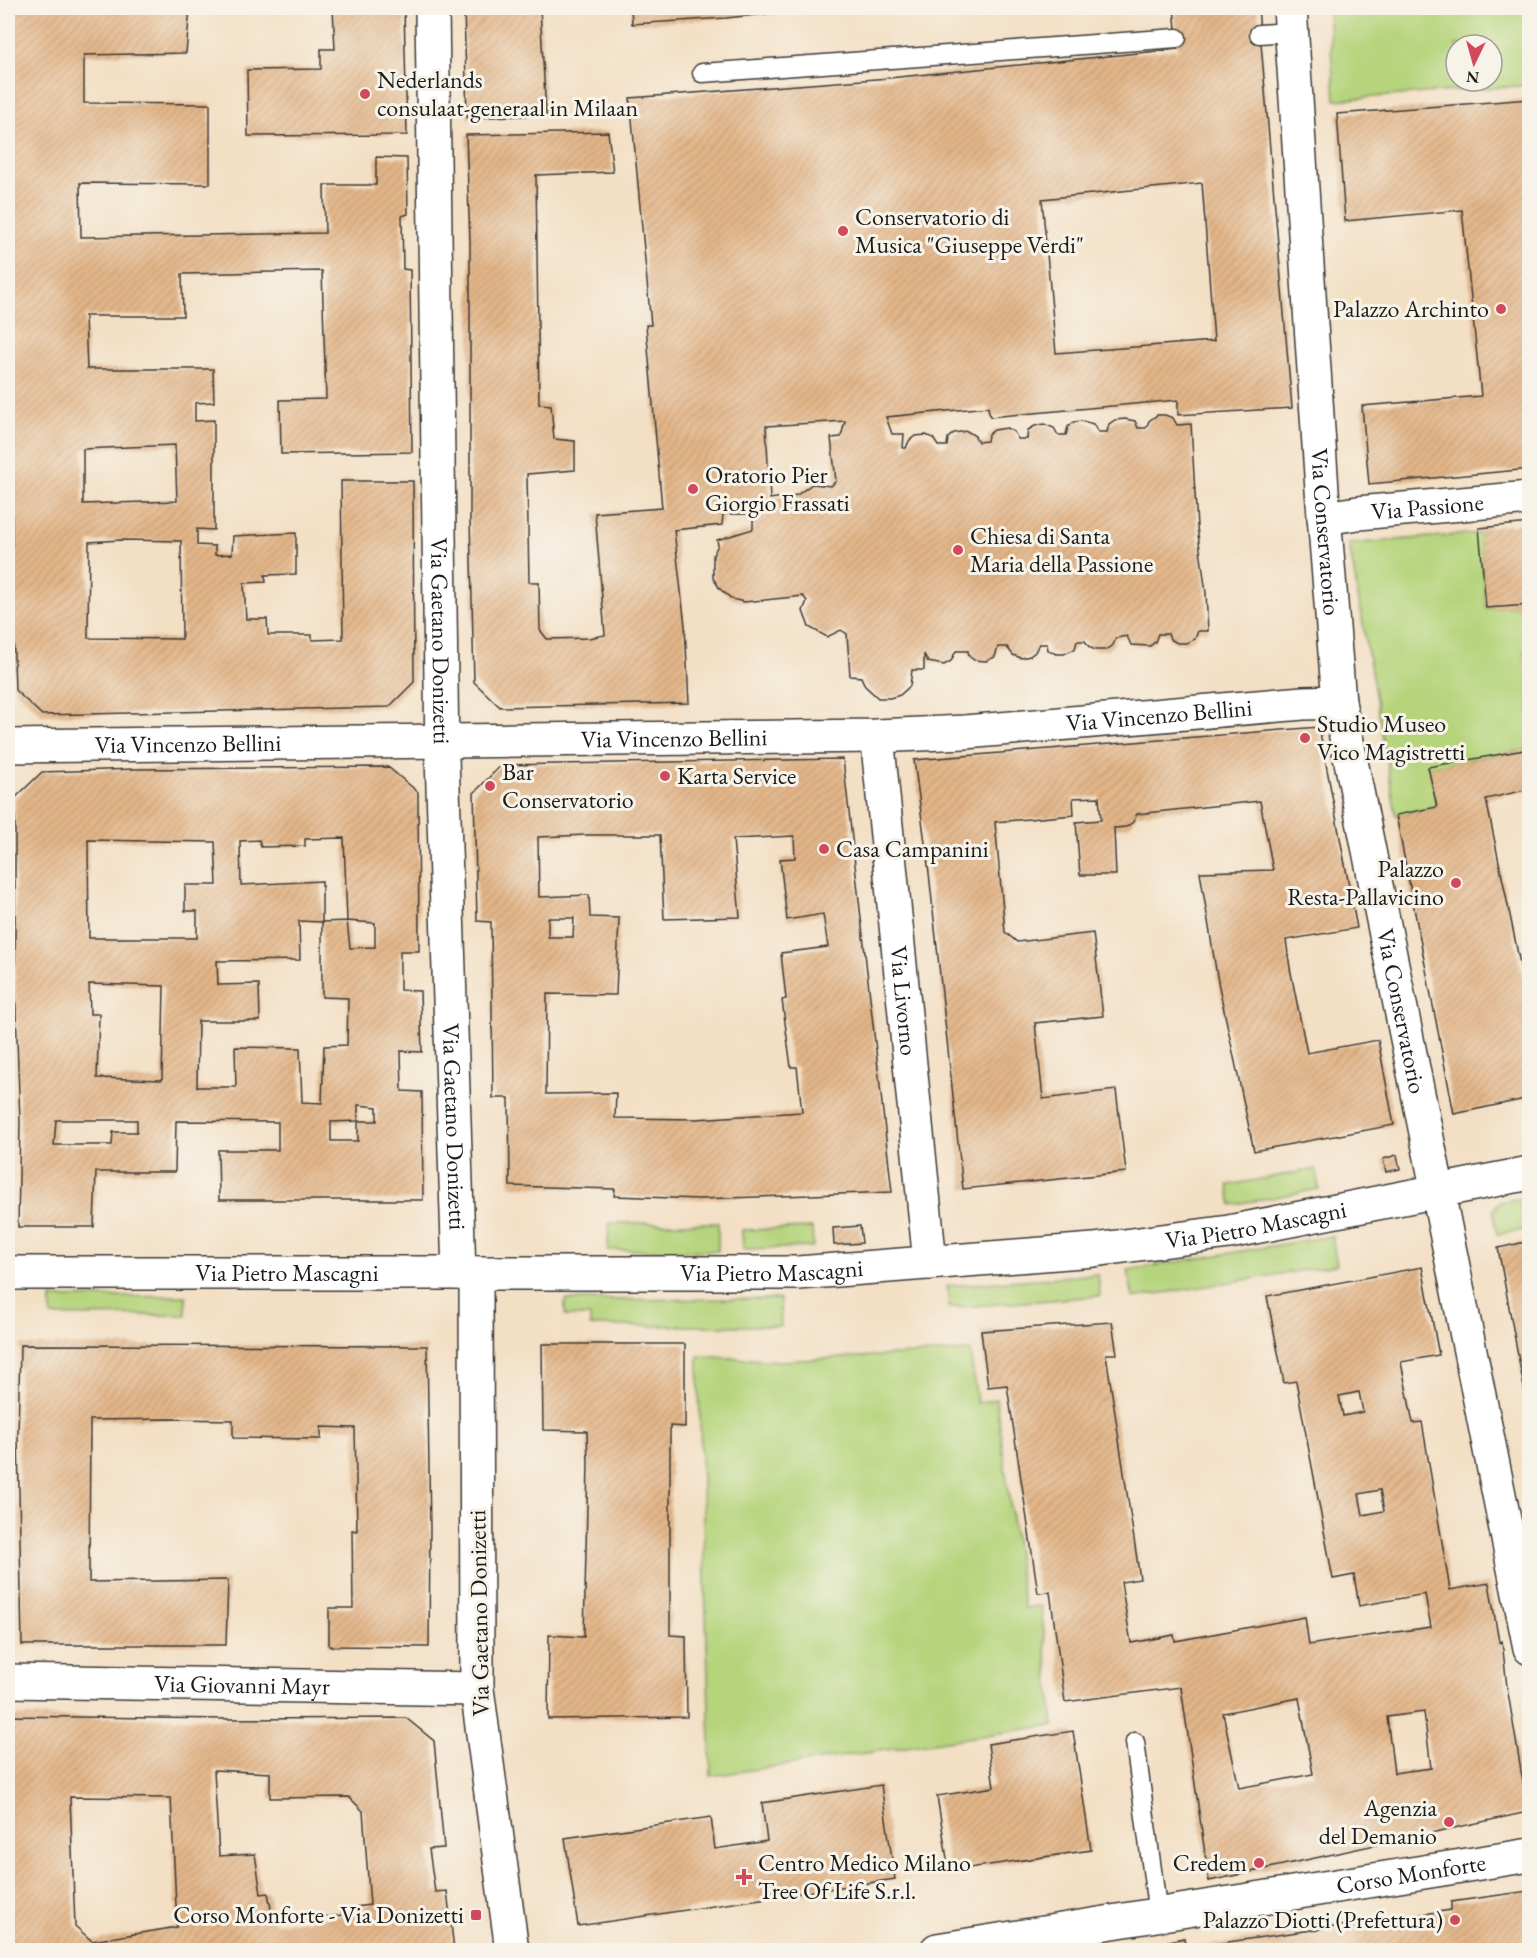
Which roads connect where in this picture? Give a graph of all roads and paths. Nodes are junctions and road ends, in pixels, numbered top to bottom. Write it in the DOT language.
graph roads {
  1 [pos="432,8"];
  2 [pos="1290,20"];
  3 [pos="1259,34"];
  4 [pos="1177,38"];
  5 [pos="702,73"];
  6 [pos="1530,498"];
  7 [pos="1324,518"];
  8 [pos="1339,702"];
  9 [pos="877,736"];
  10 [pos="442,741"];
  11 [pos="8,746"];
  12 [pos="1530,1173"];
  13 [pos="1437,1191"];
  14 [pos="930,1263"];
  15 [pos="8,1273"];
  16 [pos="467,1273"];
  17 [pos="1530,1648"];
  18 [pos="8,1682"];
  19 [pos="477,1689"];
  20 [pos="1135,1742"];
  21 [pos="1530,1855"];
  22 [pos="1158,1915"];
  23 [pos="512,1950"];
  24 [pos="937,1950"];
  1 -- 10 [label="street, Via Gaetano Donizetti"];
  2 -- 3 [label="lane"];
  2 -- 7 [label="street, Via Conservatorio"];
  4 -- 5 [label="lane"];
  6 -- 7 [label="street, Via Passione"];
  7 -- 8 [label="street, Via Conservatorio"];
  8 -- 9 [label="street, Via Vincenzo Bellini"];
  8 -- 13 [label="street, Via Conservatorio"];
  9 -- 10 [label="street, Via Vincenzo Bellini"];
  9 -- 14 [label="street, Via Livorno"];
  10 -- 11 [label="street, Via Vincenzo Bellini"];
  10 -- 16 [label="street, Via Gaetano Donizetti"];
  12 -- 13 [label="street, Via Pietro Mascagni"];
  13 -- 14 [label="street, Via Pietro Mascagni"];
  13 -- 17 [label="street, Via Conservatorio"];
  14 -- 16 [label="street, Via Pietro Mascagni"];
  15 -- 16 [label="street, Via Pietro Mascagni"];
  16 -- 19 [label="street, Via Gaetano Donizetti"];
  18 -- 19 [label="street, Via Giovanni Mayr"];
  19 -- 23 [label="street, Via Gaetano Donizetti"];
  20 -- 22 [label="lane"];
  21 -- 22 [label="street, Corso Monforte"];
  22 -- 24 [label="street, Corso Monforte"];
}
